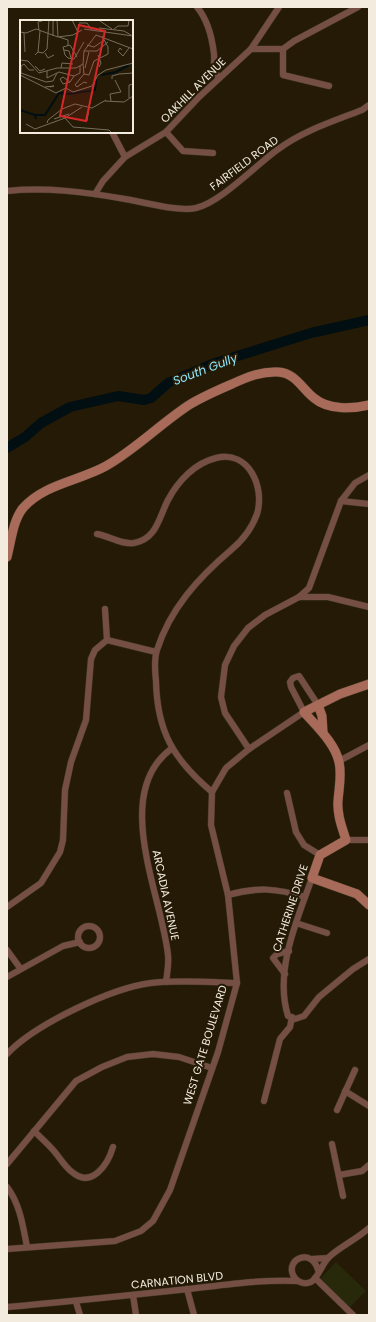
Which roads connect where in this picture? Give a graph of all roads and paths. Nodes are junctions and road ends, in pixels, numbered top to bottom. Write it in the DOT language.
graph roads {
  1 [pos="197,7"];
  2 [pos="279,7"];
  3 [pos="358,7"];
  4 [pos="251,48"];
  5 [pos="283,49"];
  6 [pos="219,78"];
  7 [pos="329,86"];
  8 [pos="369,105"];
  9 [pos="166,132"];
  10 [pos="113,133"];
  11 [pos="213,152"];
  12 [pos="125,157"];
  13 [pos="7,191"];
  14 [pos="96,194"];
  15 [pos="369,406"];
  16 [pos="369,475"];
  17 [pos="341,501"];
  18 [pos="369,504"];
  19 [pos="97,534"];
  20 [pos="7,557"];
  21 [pos="298,597"];
  22 [pos="369,607"];
  23 [pos="105,609"];
  24 [pos="107,640"];
  25 [pos="156,652"];
  26 [pos="369,684"];
  27 [pos="318,705"];
  28 [pos="304,712"];
  29 [pos="323,732"];
  30 [pos="369,745"];
  31 [pos="172,749"];
  32 [pos="249,749"];
  33 [pos="339,760"];
  34 [pos="212,792"];
  35 [pos="287,793"];
  36 [pos="346,840"];
  37 [pos="369,840"];
  38 [pos="320,854"];
  39 [pos="312,878"];
  40 [pos="228,895"];
  41 [pos="305,897"];
  42 [pos="369,905"];
  43 [pos="7,907"];
  44 [pos="296,923"];
  45 [pos="328,933"];
  46 [pos="80,942"];
  47 [pos="7,950"];
  48 [pos="289,951"];
  49 [pos="369,959"];
  50 [pos="20,968"];
  51 [pos="285,974"];
  52 [pos="7,977"];
  53 [pos="166,982"];
  54 [pos="237,983"];
  55 [pos="292,1017"];
  56 [pos="7,1054"];
  57 [pos="212,1068"];
  58 [pos="355,1070"];
  59 [pos="345,1091"];
  60 [pos="264,1101"];
  61 [pos="369,1106"];
  62 [pos="337,1110"];
  63 [pos="34,1131"];
  64 [pos="332,1144"];
  65 [pos="113,1147"];
  66 [pos="7,1164"];
  67 [pos="369,1165"];
  68 [pos="339,1176"];
  69 [pos="7,1187"];
  70 [pos="343,1196"];
  71 [pos="369,1228"];
  72 [pos="27,1247"];
  73 [pos="7,1249"];
  74 [pos="328,1258"];
  75 [pos="312,1259"];
  76 [pos="292,1270"];
  77 [pos="318,1270"];
  78 [pos="315,1278"];
  79 [pos="280,1280"];
  80 [pos="297,1281"];
  81 [pos="187,1289"];
  82 [pos="132,1295"];
  83 [pos="76,1302"];
  84 [pos="7,1307"];
  85 [pos="80,1315"];
  86 [pos="136,1315"];
  87 [pos="194,1315"];
  88 [pos="353,1315"];
  1 -- 6 [label="street"];
  2 -- 4 [label="street, OAKHILL AVENUE"];
  3 -- 5 [label="street"];
  4 -- 5 [label="street"];
  4 -- 6 [label="street, OAKHILL AVENUE"];
  5 -- 7 [label="street"];
  6 -- 9 [label="street, OAKHILL AVENUE"];
  8 -- 14 [label="street, FAIRFIELD ROAD"];
  9 -- 11 [label="street"];
  9 -- 12 [label="street, OAKHILL AVENUE"];
  10 -- 12 [label="street"];
  12 -- 14 [label="street, OAKHILL AVENUE"];
  13 -- 14 [label="street, FAIRFIELD ROAD"];
  15 -- 20 [label="main road"];
  16 -- 17 [label="street"];
  17 -- 18 [label="street"];
  17 -- 21 [label="street"];
  19 -- 25 [label="street"];
  21 -- 22 [label="street"];
  21 -- 32 [label="street"];
  23 -- 24 [label="street"];
  24 -- 25 [label="street"];
  24 -- 43 [label="street"];
  25 -- 31 [label="street"];
  26 -- 27 [label="main road, WEST GATE BOULEVARD"];
  27 -- 28 [label="main road, WEST GATE BOULEVARD"];
  27 -- 28 [label="street"];
  27 -- 29 [label="main road"];
  28 -- 29 [label="main road"];
  28 -- 32 [label="street, WEST GATE BOULEVARD"];
  29 -- 33 [label="main road"];
  30 -- 33 [label="street"];
  31 -- 34 [label="street"];
  31 -- 53 [label="street, ARCADIA AVENUE"];
  32 -- 34 [label="street, WEST GATE BOULEVARD"];
  33 -- 36 [label="main road"];
  34 -- 40 [label="street, WEST GATE BOULEVARD"];
  35 -- 38 [label="street"];
  36 -- 37 [label="street, CATHERINE DRIVE"];
  36 -- 38 [label="main road, CATHERINE DRIVE"];
  38 -- 39 [label="main road, CATHERINE DRIVE"];
  39 -- 41 [label="street, CATHERINE DRIVE"];
  39 -- 42 [label="main road"];
  40 -- 41 [label="street"];
  40 -- 54 [label="street, WEST GATE BOULEVARD"];
  41 -- 44 [label="street, CATHERINE DRIVE"];
  44 -- 45 [label="street"];
  44 -- 48 [label="street, CATHERINE DRIVE"];
  46 -- 50 [label="street"];
  47 -- 50 [label="street"];
  48 -- 51 [label="street, CATHERINE DRIVE"];
  48 -- 51 [label="street"];
  49 -- 55 [label="street"];
  50 -- 52 [label="street"];
  51 -- 55 [label="street, CATHERINE DRIVE"];
  53 -- 54 [label="street"];
  53 -- 56 [label="street"];
  54 -- 57 [label="street, WEST GATE BOULEVARD"];
  55 -- 60 [label="street"];
  57 -- 63 [label="street"];
  57 -- 72 [label="street, WEST GATE BOULEVARD"];
  58 -- 59 [label="street"];
  59 -- 61 [label="street"];
  59 -- 62 [label="street"];
  63 -- 65 [label="street"];
  63 -- 66 [label="street"];
  64 -- 68 [label="street"];
  67 -- 68 [label="street"];
  68 -- 70 [label="street"];
  69 -- 72 [label="street"];
  71 -- 74 [label="street"];
  72 -- 73 [label="street, WEST GATE BOULEVARD"];
  74 -- 75 [label="street"];
  74 -- 77 [label="street"];
  75 -- 76 [label="street"];
  75 -- 77 [label="street"];
  76 -- 79 [label="street"];
  76 -- 80 [label="street"];
  77 -- 78 [label="street"];
  78 -- 80 [label="street"];
  78 -- 88 [label="street"];
  79 -- 80 [label="street, CARNATION BLVD"];
  79 -- 81 [label="street, CARNATION BLVD"];
  81 -- 82 [label="street, CARNATION BLVD"];
  81 -- 87 [label="street"];
  82 -- 83 [label="street, CARNATION BLVD"];
  82 -- 86 [label="street"];
  83 -- 84 [label="street, CARNATION BLVD"];
  83 -- 85 [label="street"];
}
